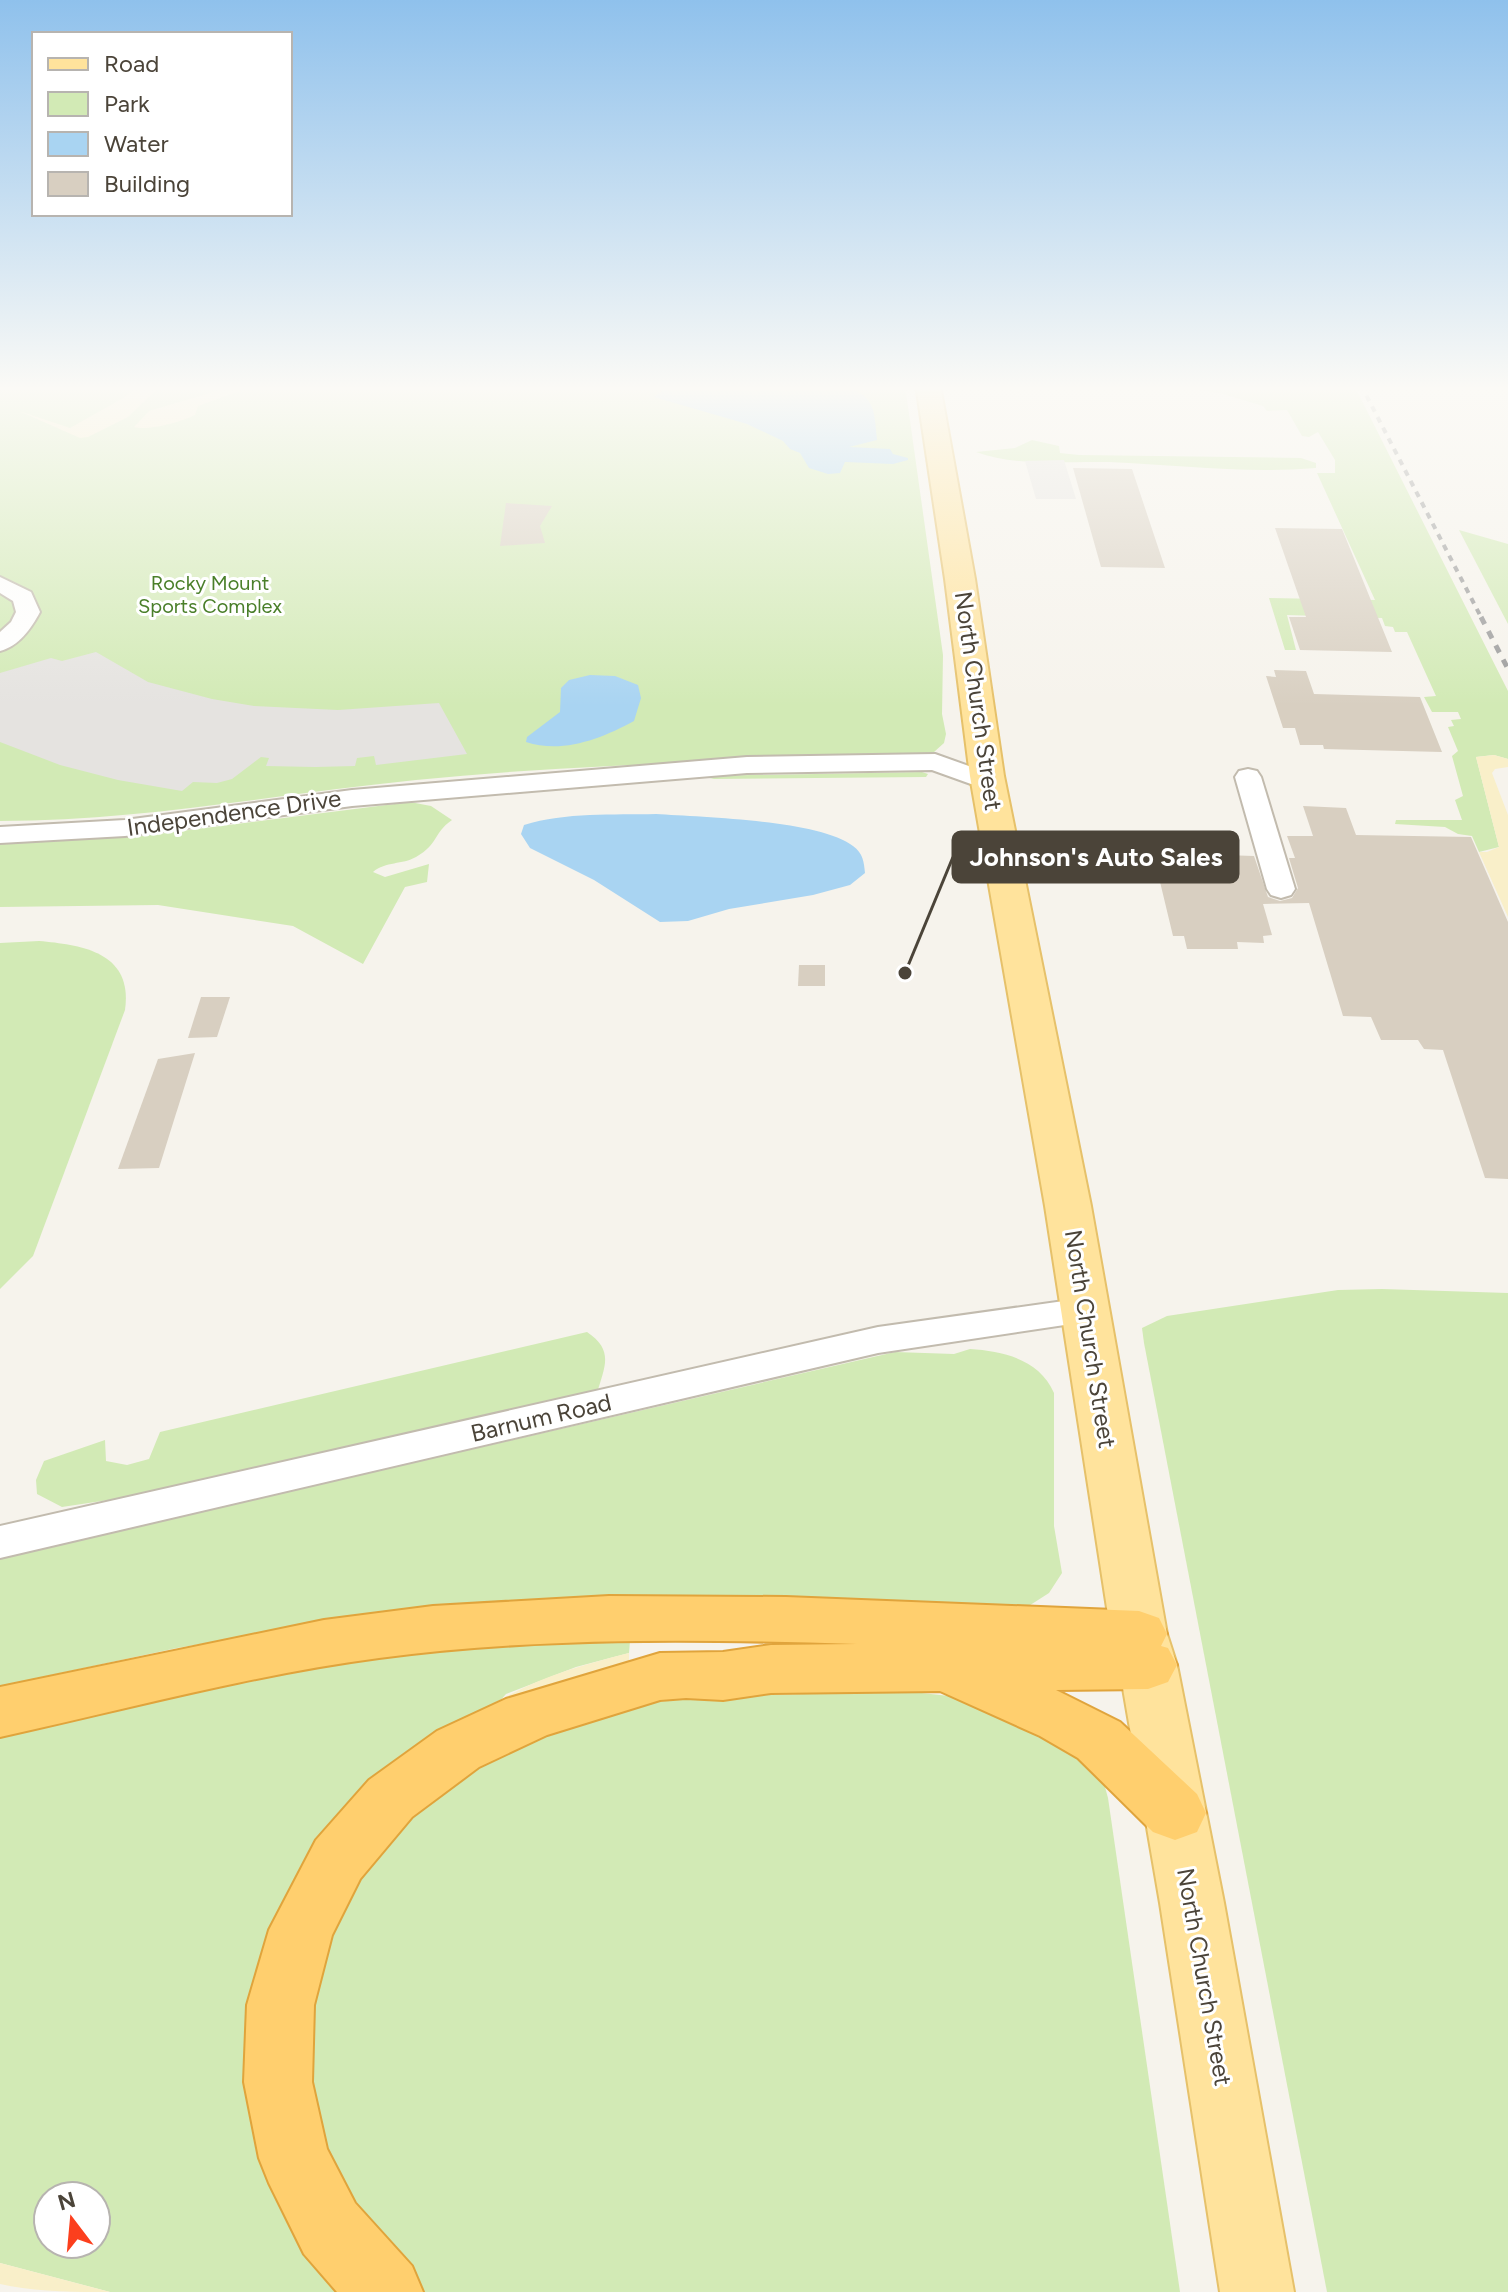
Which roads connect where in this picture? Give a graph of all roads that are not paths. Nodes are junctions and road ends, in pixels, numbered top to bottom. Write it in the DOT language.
graph roads {
  1 [pos="946,492"];
  2 [pos="0,584"];
  3 [pos="0,644"];
  4 [pos="979,776"];
  5 [pos="1248,777"];
  6 [pos="0,835"];
  7 [pos="1281,889"];
  8 [pos="1085,1311"];
  9 [pos="0,1542"];
  10 [pos="1144,1650"];
  11 [pos="940,1667"];
  12 [pos="0,1712"];
  13 [pos="1175,1813"];
  14 [pos="386,2292"];
  15 [pos="1257,2292"];
  1 -- 4 [label="main road, North Church Street"];
  2 -- 3 [label="street"];
  4 -- 6 [label="street, Independence Drive"];
  4 -- 8 [label="main road, North Church Street"];
  5 -- 7 [label="street"];
  8 -- 9 [label="street, Barnum Road"];
  8 -- 10 [label="main road, North Church Street"];
  10 -- 11 [label="highway"];
  10 -- 12 [label="highway"];
  10 -- 13 [label="main road, North Church Street"];
  11 -- 13 [label="highway"];
  11 -- 14 [label="highway"];
  13 -- 15 [label="main road, North Church Street"];
}
